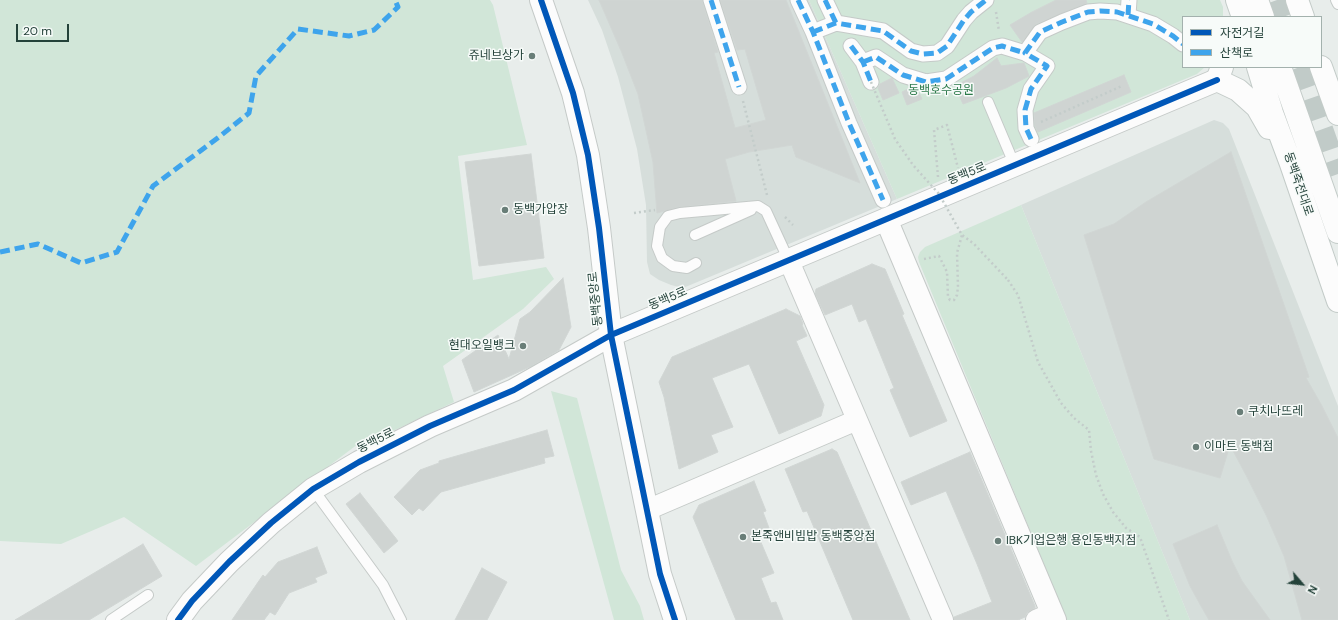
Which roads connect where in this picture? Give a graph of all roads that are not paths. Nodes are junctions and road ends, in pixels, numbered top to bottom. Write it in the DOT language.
graph roads {
  1 [pos="541,0"];
  2 [pos="711,0"];
  3 [pos="798,0"];
  4 [pos="825,0"];
  5 [pos="1130,0"];
  6 [pos="1226,0"];
  7 [pos="1237,0"];
  8 [pos="1257,0"];
  9 [pos="1297,0"];
  10 [pos="1336,0"];
  11 [pos="991,4"];
  12 [pos="1338,4"];
  13 [pos="1128,15"];
  14 [pos="1229,16"];
  15 [pos="1243,16"];
  16 [pos="1263,16"];
  17 [pos="1303,16"];
  18 [pos="836,23"];
  19 [pos="813,32"];
  20 [pos="1182,43"];
  21 [pos="852,46"];
  22 [pos="1025,53"];
  23 [pos="863,62"];
  24 [pos="1258,68"];
  25 [pos="1280,68"];
  26 [pos="1322,68"];
  27 [pos="1220,74"];
  28 [pos="871,82"];
  29 [pos="739,87"];
  30 [pos="988,102"];
  31 [pos="1338,114"];
  32 [pos="1028,134"];
  33 [pos="1292,164"];
  34 [pos="1015,166"];
  35 [pos="758,206"];
  36 [pos="884,210"];
  37 [pos="1338,232"];
  38 [pos="695,235"];
  39 [pos="789,261"];
  40 [pos="696,263"];
  41 [pos="1338,301"];
  42 [pos="611,335"];
  43 [pos="857,420"];
  44 [pos="312,489"];
  45 [pos="647,510"];
  46 [pos="148,595"];
  47 [pos="1047,618"];
  48 [pos="111,620"];
  49 [pos="178,620"];
  50 [pos="401,620"];
  51 [pos="675,620"];
  52 [pos="943,620"];
  1 -- 42 [label="street, 동백중앙로"];
  2 -- 29 [label="street"];
  3 -- 19 [label="street"];
  4 -- 18 [label="street"];
  5 -- 13 [label="street"];
  6 -- 14 [label="street"];
  7 -- 15 [label="street"];
  8 -- 16 [label="street"];
  9 -- 17 [label="street"];
  10 -- 12 [label="lane"];
  11 -- 18 [label="street"];
  13 -- 20 [label="street"];
  13 -- 22 [label="street"];
  18 -- 19 [label="street"];
  19 -- 36 [label="street"];
  21 -- 23 [label="street"];
  22 -- 23 [label="street"];
  22 -- 32 [label="street"];
  23 -- 28 [label="street"];
  24 -- 33 [label="street, 동백죽전대로"];
  25 -- 37 [label="street, 동백죽전대로"];
  26 -- 31 [label="street"];
  27 -- 33 [label="street"];
  27 -- 34 [label="street, 동백5로"];
  30 -- 34 [label="lane"];
  33 -- 41 [label="street, 동백죽전대로"];
  34 -- 36 [label="street, 동백5로"];
  35 -- 38 [label="lane"];
  35 -- 39 [label="lane"];
  35 -- 40 [label="lane"];
  36 -- 39 [label="street, 동백5로"];
  36 -- 47 [label="street"];
  39 -- 42 [label="street, 동백5로"];
  39 -- 43 [label="street"];
  42 -- 44 [label="street, 동백5로"];
  42 -- 45 [label="street, 동백중앙로"];
  43 -- 45 [label="street"];
  43 -- 52 [label="street"];
  44 -- 49 [label="street, 동백5로"];
  44 -- 50 [label="lane"];
  45 -- 51 [label="street, 동백중앙로"];
  46 -- 48 [label="lane"];
}
